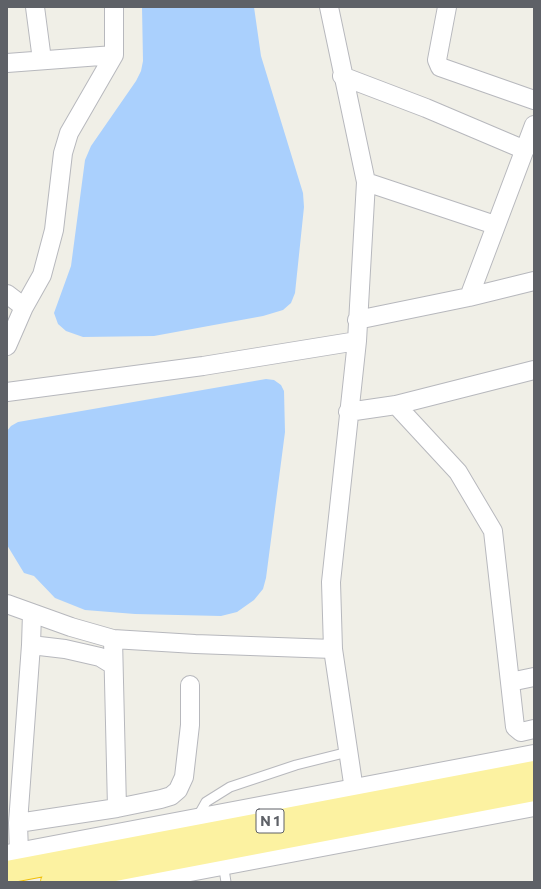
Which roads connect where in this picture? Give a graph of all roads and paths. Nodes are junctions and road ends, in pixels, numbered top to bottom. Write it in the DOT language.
graph roads {
  1 [pos="35,7"];
  2 [pos="114,7"];
  3 [pos="329,7"];
  4 [pos="447,7"];
  5 [pos="114,55"];
  6 [pos="42,60"];
  7 [pos="7,63"];
  8 [pos="342,76"];
  9 [pos="534,100"];
  10 [pos="534,125"];
  11 [pos="524,150"];
  12 [pos="366,182"];
  13 [pos="495,225"];
  14 [pos="534,281"];
  15 [pos="7,294"];
  16 [pos="469,297"];
  17 [pos="24,307"];
  18 [pos="357,320"];
  19 [pos="357,341"];
  20 [pos="7,346"];
  21 [pos="534,370"];
  22 [pos="7,392"];
  23 [pos="396,405"];
  24 [pos="348,412"];
  25 [pos="7,604"];
  26 [pos="32,613"];
  27 [pos="113,639"];
  28 [pos="31,645"];
  29 [pos="333,649"];
  30 [pos="113,665"];
  31 [pos="534,677"];
  32 [pos="510,682"];
  33 [pos="190,685"];
  34 [pos="534,729"];
  35 [pos="348,752"];
  36 [pos="534,756"];
  37 [pos="534,772"];
  38 [pos="397,789"];
  39 [pos="354,790"];
  40 [pos="534,790"];
  41 [pos="534,805"];
  42 [pos="117,808"];
  43 [pos="196,820"];
  44 [pos="18,823"];
  45 [pos="13,855"];
  46 [pos="223,865"];
  47 [pos="7,872"];
  48 [pos="52,882"];
  49 [pos="126,882"];
  1 -- 6 [label="street"];
  2 -- 5 [label="street"];
  3 -- 8 [label="street"];
  4 -- 9 [label="street"];
  5 -- 6 [label="street"];
  5 -- 17 [label="street"];
  6 -- 7 [label="street"];
  8 -- 11 [label="street"];
  8 -- 12 [label="street"];
  10 -- 11 [label="street"];
  11 -- 13 [label="street"];
  12 -- 13 [label="street"];
  12 -- 18 [label="street"];
  13 -- 16 [label="street"];
  14 -- 16 [label="street"];
  15 -- 17 [label="street"];
  16 -- 18 [label="street"];
  17 -- 20 [label="street"];
  18 -- 19 [label="street"];
  19 -- 22 [label="street"];
  19 -- 24 [label="street"];
  21 -- 23 [label="street"];
  23 -- 24 [label="street"];
  23 -- 32 [label="street"];
  24 -- 29 [label="street"];
  25 -- 26 [label="street"];
  26 -- 27 [label="street"];
  26 -- 28 [label="street"];
  27 -- 29 [label="street"];
  27 -- 30 [label="street"];
  28 -- 30 [label="street"];
  28 -- 44 [label="street"];
  29 -- 35 [label="street"];
  30 -- 42 [label="street"];
  31 -- 32 [label="street"];
  32 -- 34 [label="street"];
  33 -- 42 [label="street"];
  35 -- 39 [label="street"];
  35 -- 43 [label="lane"];
  36 -- 38 [label="street"];
  37 -- 38 [label="highway, N 1"];
  38 -- 39 [label="street"];
  38 -- 47 [label="highway, N 1"];
  39 -- 43 [label="street"];
  40 -- 46 [label="highway, N 1"];
  41 -- 46 [label="street"];
  42 -- 44 [label="street"];
  43 -- 45 [label="street"];
  44 -- 45 [label="street"];
  46 -- 48 [label="highway, N 1"];
  46 -- 49 [label="street"];
}
